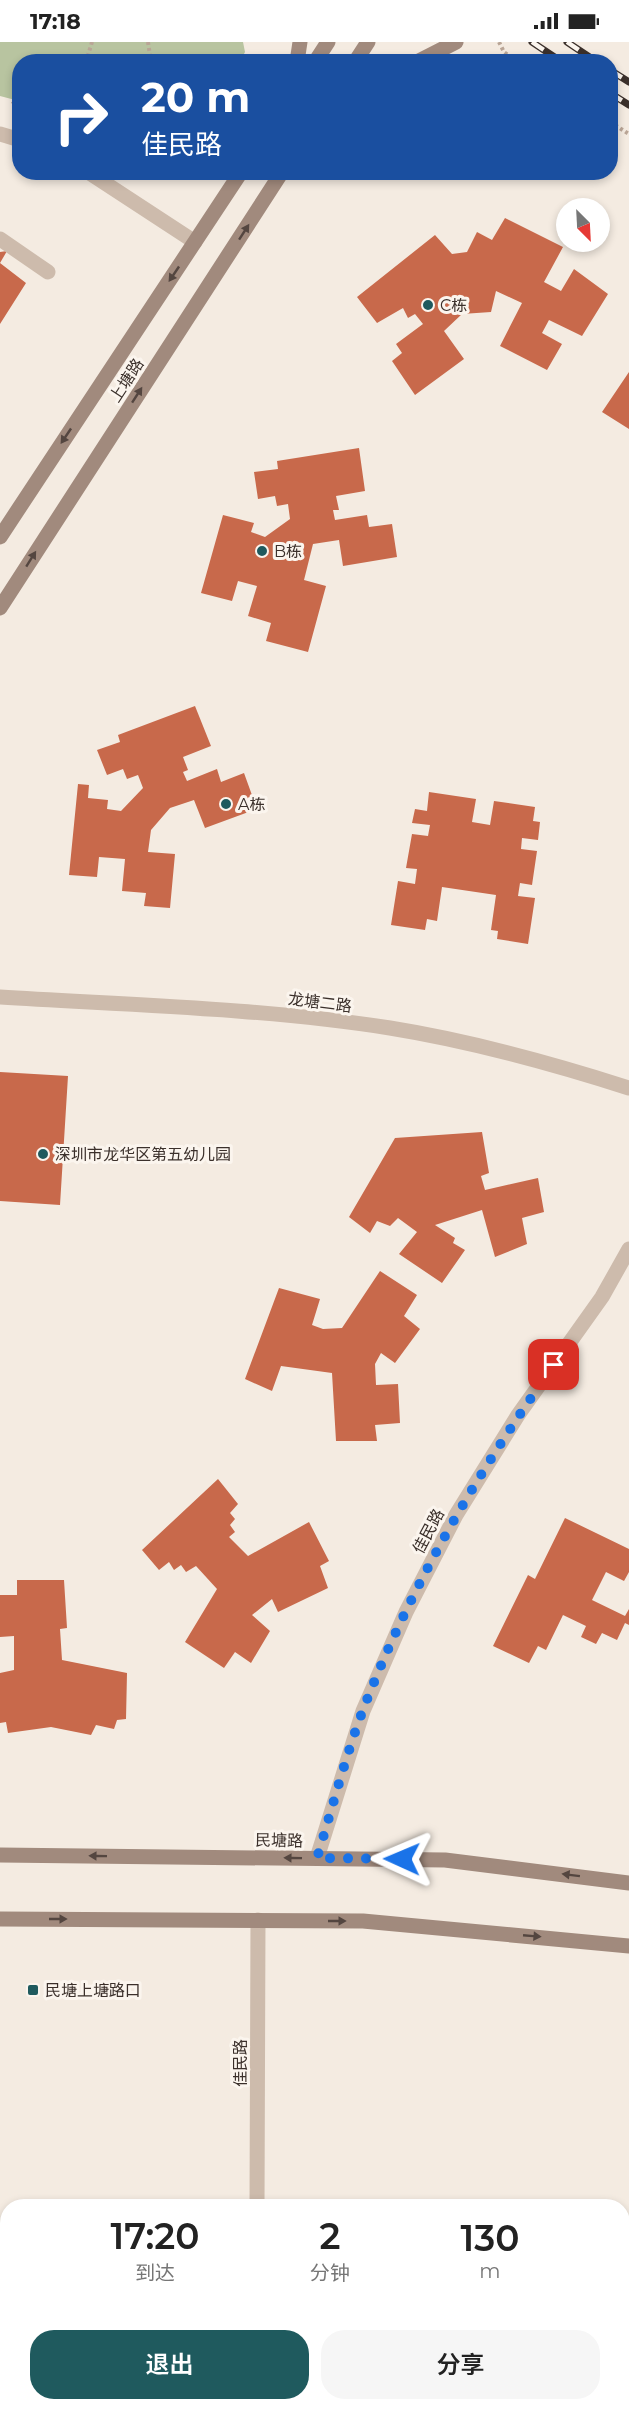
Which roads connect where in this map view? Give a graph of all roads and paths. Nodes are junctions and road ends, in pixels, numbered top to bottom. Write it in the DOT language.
graph roads {
  1 [pos="456,42"];
  2 [pos="433,54"];
  3 [pos="100,180"];
  4 [pos="236,180"];
  5 [pos="277,180"];
  6 [pos="0,239"];
  7 [pos="195,242"];
  8 [pos="48,272"];
  9 [pos="0,537"];
  10 [pos="0,608"];
  11 [pos="0,997"];
  12 [pos="629,1088"];
  13 [pos="629,1249"];
  14 [pos="0,1855"];
  15 [pos="317,1858"];
  16 [pos="629,1883"];
  17 [pos="0,1919"];
  18 [pos="258,1920"];
  19 [pos="629,1946"];
  20 [pos="257,2199"];
  1 -- 2 [label="main road"];
  3 -- 7 [label="street"];
  4 -- 7 [label="main road, 上塘路"];
  10 -- 5 [label="main road, 上塘路, one-way"];
  6 -- 8 [label="street"];
  7 -- 9 [label="main road, 上塘路, one-way"];
  11 -- 12 [label="street, 龙塘二路"];
  13 -- 15 [label="street, 佳民路"];
  15 -- 14 [label="main road, 民塘路, one-way"];
  16 -- 15 [label="main road, 民塘路, one-way"];
  17 -- 18 [label="main road, one-way"];
  18 -- 19 [label="main road, one-way"];
  18 -- 20 [label="street, 佳民路"];
}
